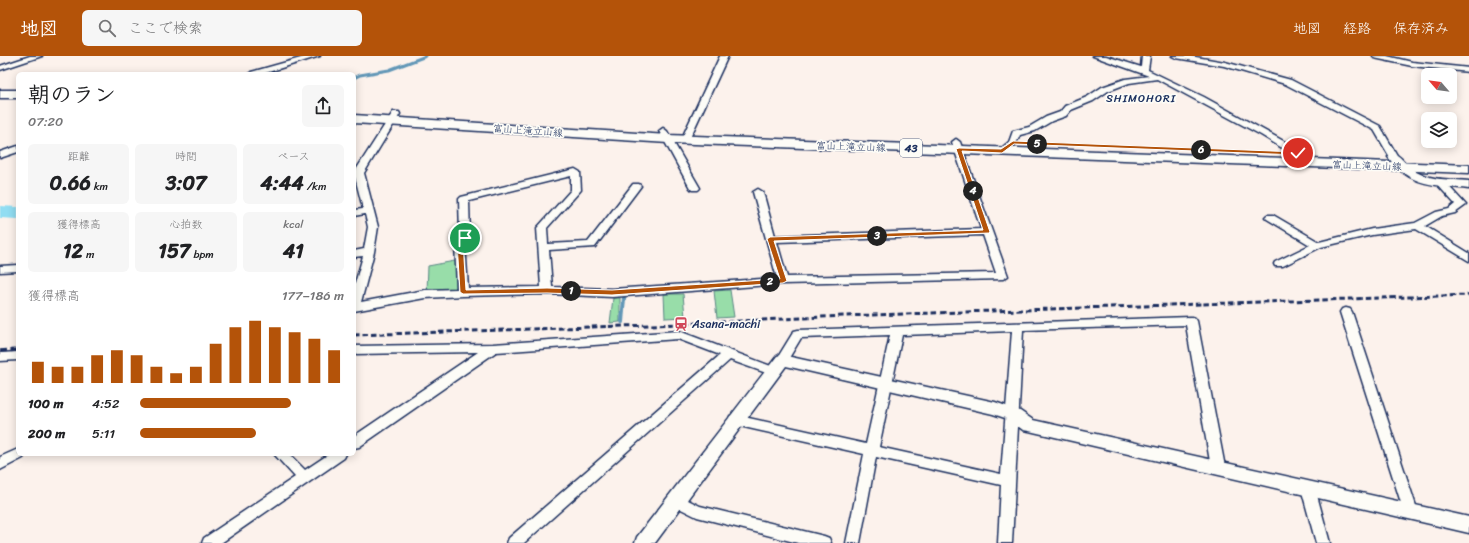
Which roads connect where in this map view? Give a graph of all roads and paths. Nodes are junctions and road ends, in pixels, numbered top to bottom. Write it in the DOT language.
graph roads {
  1 [pos="38,56"];
  2 [pos="316,56"];
  3 [pos="724,56"];
  4 [pos="1097,56"];
  5 [pos="1146,56"];
  6 [pos="1176,56"];
  7 [pos="1377,56"];
  8 [pos="1208,59"];
  9 [pos="0,68"];
  10 [pos="1469,70"];
  11 [pos="1144,71"];
  12 [pos="261,72"];
  13 [pos="1156,77"];
  14 [pos="0,94"];
  15 [pos="16,94"];
  16 [pos="0,101"];
  17 [pos="16,102"];
  18 [pos="356,111"];
  19 [pos="394,118"];
  20 [pos="356,119"];
  21 [pos="666,135"];
  22 [pos="687,136"];
  23 [pos="957,146"];
  24 [pos="1007,147"];
  25 [pos="16,150"];
  26 [pos="1298,153"];
  27 [pos="0,155"];
  28 [pos="1469,160"];
  29 [pos="1396,162"];
  30 [pos="1314,163"];
  31 [pos="1469,169"];
  32 [pos="1440,182"];
  33 [pos="1469,185"];
  34 [pos="636,186"];
  35 [pos="695,188"];
  36 [pos="359,189"];
  37 [pos="758,192"];
  38 [pos="369,211"];
  39 [pos="356,213"];
  40 [pos="1270,217"];
  41 [pos="1418,226"];
  42 [pos="987,232"];
  43 [pos="770,239"];
  44 [pos="1318,245"];
  45 [pos="544,247"];
  46 [pos="369,252"];
  47 [pos="356,254"];
  48 [pos="1469,258"];
  49 [pos="1279,264"];
  50 [pos="16,268"];
  51 [pos="0,269"];
  52 [pos="783,281"];
  53 [pos="547,290"];
  54 [pos="463,292"];
  55 [pos="356,299"];
  56 [pos="356,306"];
  57 [pos="1346,312"];
  58 [pos="1018,326"];
  59 [pos="897,331"];
  60 [pos="493,348"];
  61 [pos="356,350"];
  62 [pos="729,354"];
  63 [pos="16,356"];
  64 [pos="0,357"];
  65 [pos="777,366"];
  66 [pos="886,385"];
  67 [pos="1014,415"];
  68 [pos="735,420"];
  69 [pos="356,442"];
  70 [pos="871,451"];
  71 [pos="16,455"];
  72 [pos="283,456"];
  73 [pos="336,456"];
  74 [pos="0,464"];
  75 [pos="1218,467"];
  76 [pos="304,478"];
  77 [pos="1007,481"];
  78 [pos="1308,488"];
  79 [pos="676,500"];
  80 [pos="1412,512"];
  81 [pos="1469,525"];
  82 [pos="209,543"];
  83 [pos="514,543"];
  84 [pos="644,543"];
  85 [pos="824,543"];
  86 [pos="853,543"];
  87 [pos="1005,543"];
  88 [pos="1323,543"];
  1 -- 9 [label="street"];
  2 -- 12 [label="street"];
  3 -- 22 [label="street"];
  4 -- 11 [label="street"];
  5 -- 11 [label="street"];
  6 -- 8 [label="street"];
  7 -- 10 [label="street"];
  8 -- 29 [label="street"];
  11 -- 13 [label="street"];
  13 -- 24 [label="street"];
  13 -- 26 [label="street"];
  14 -- 15 [label="main road"];
  16 -- 17 [label="main road"];
  18 -- 19 [label="main road, 富山上滝立山線 / 43"];
  19 -- 20 [label="main road, 富山上滝立山線 / 43"];
  19 -- 21 [label="main road, 富山上滝立山線 / 43"];
  19 -- 36 [label="street"];
  21 -- 22 [label="main road, 富山上滝立山線 / 43"];
  21 -- 35 [label="street"];
  22 -- 23 [label="main road, 富山上滝立山線 / 43"];
  23 -- 24 [label="main road, 富山上滝立山線 / 43"];
  23 -- 42 [label="street"];
  24 -- 26 [label="main road, 富山上滝立山線 / 43"];
  24 -- 30 [label="main road, 富山上滝立山線 / 43"];
  25 -- 27 [label="street"];
  26 -- 29 [label="main road, 富山上滝立山線 / 43"];
  26 -- 30 [label="street"];
  28 -- 29 [label="main road, 富山上滝立山線 / 43"];
  29 -- 30 [label="main road, 富山上滝立山線 / 43"];
  29 -- 31 [label="main road, 富山上滝立山線 / 43"];
  29 -- 32 [label="street"];
  32 -- 33 [label="street"];
  32 -- 41 [label="street"];
  34 -- 45 [label="street"];
  36 -- 38 [label="street"];
  37 -- 43 [label="street"];
  38 -- 39 [label="street"];
  38 -- 46 [label="street"];
  40 -- 44 [label="street"];
  41 -- 44 [label="street"];
  41 -- 48 [label="street"];
  42 -- 43 [label="street"];
  42 -- 52 [label="street"];
  43 -- 52 [label="street"];
  44 -- 49 [label="street"];
  45 -- 53 [label="street"];
  45 -- 54 [label="street"];
  46 -- 47 [label="street"];
  46 -- 55 [label="street"];
  50 -- 51 [label="street"];
  52 -- 53 [label="street"];
  53 -- 54 [label="street"];
  54 -- 56 [label="street"];
  57 -- 80 [label="street"];
  58 -- 59 [label="street"];
  58 -- 67 [label="street"];
  58 -- 75 [label="street"];
  59 -- 65 [label="street"];
  59 -- 66 [label="street"];
  60 -- 61 [label="street"];
  60 -- 62 [label="street"];
  60 -- 69 [label="street"];
  62 -- 65 [label="street"];
  62 -- 83 [label="street"];
  63 -- 64 [label="street"];
  65 -- 66 [label="street"];
  65 -- 68 [label="street"];
  66 -- 67 [label="street"];
  66 -- 70 [label="street"];
  67 -- 75 [label="street"];
  67 -- 77 [label="street"];
  68 -- 70 [label="street"];
  68 -- 79 [label="street"];
  70 -- 77 [label="street"];
  70 -- 86 [label="street"];
  71 -- 74 [label="street"];
  72 -- 76 [label="street"];
  73 -- 76 [label="street"];
  75 -- 78 [label="street"];
  76 -- 82 [label="street"];
  77 -- 87 [label="street"];
  78 -- 80 [label="street"];
  78 -- 88 [label="street"];
  79 -- 84 [label="street"];
  79 -- 85 [label="street"];
  80 -- 81 [label="street"];
}
